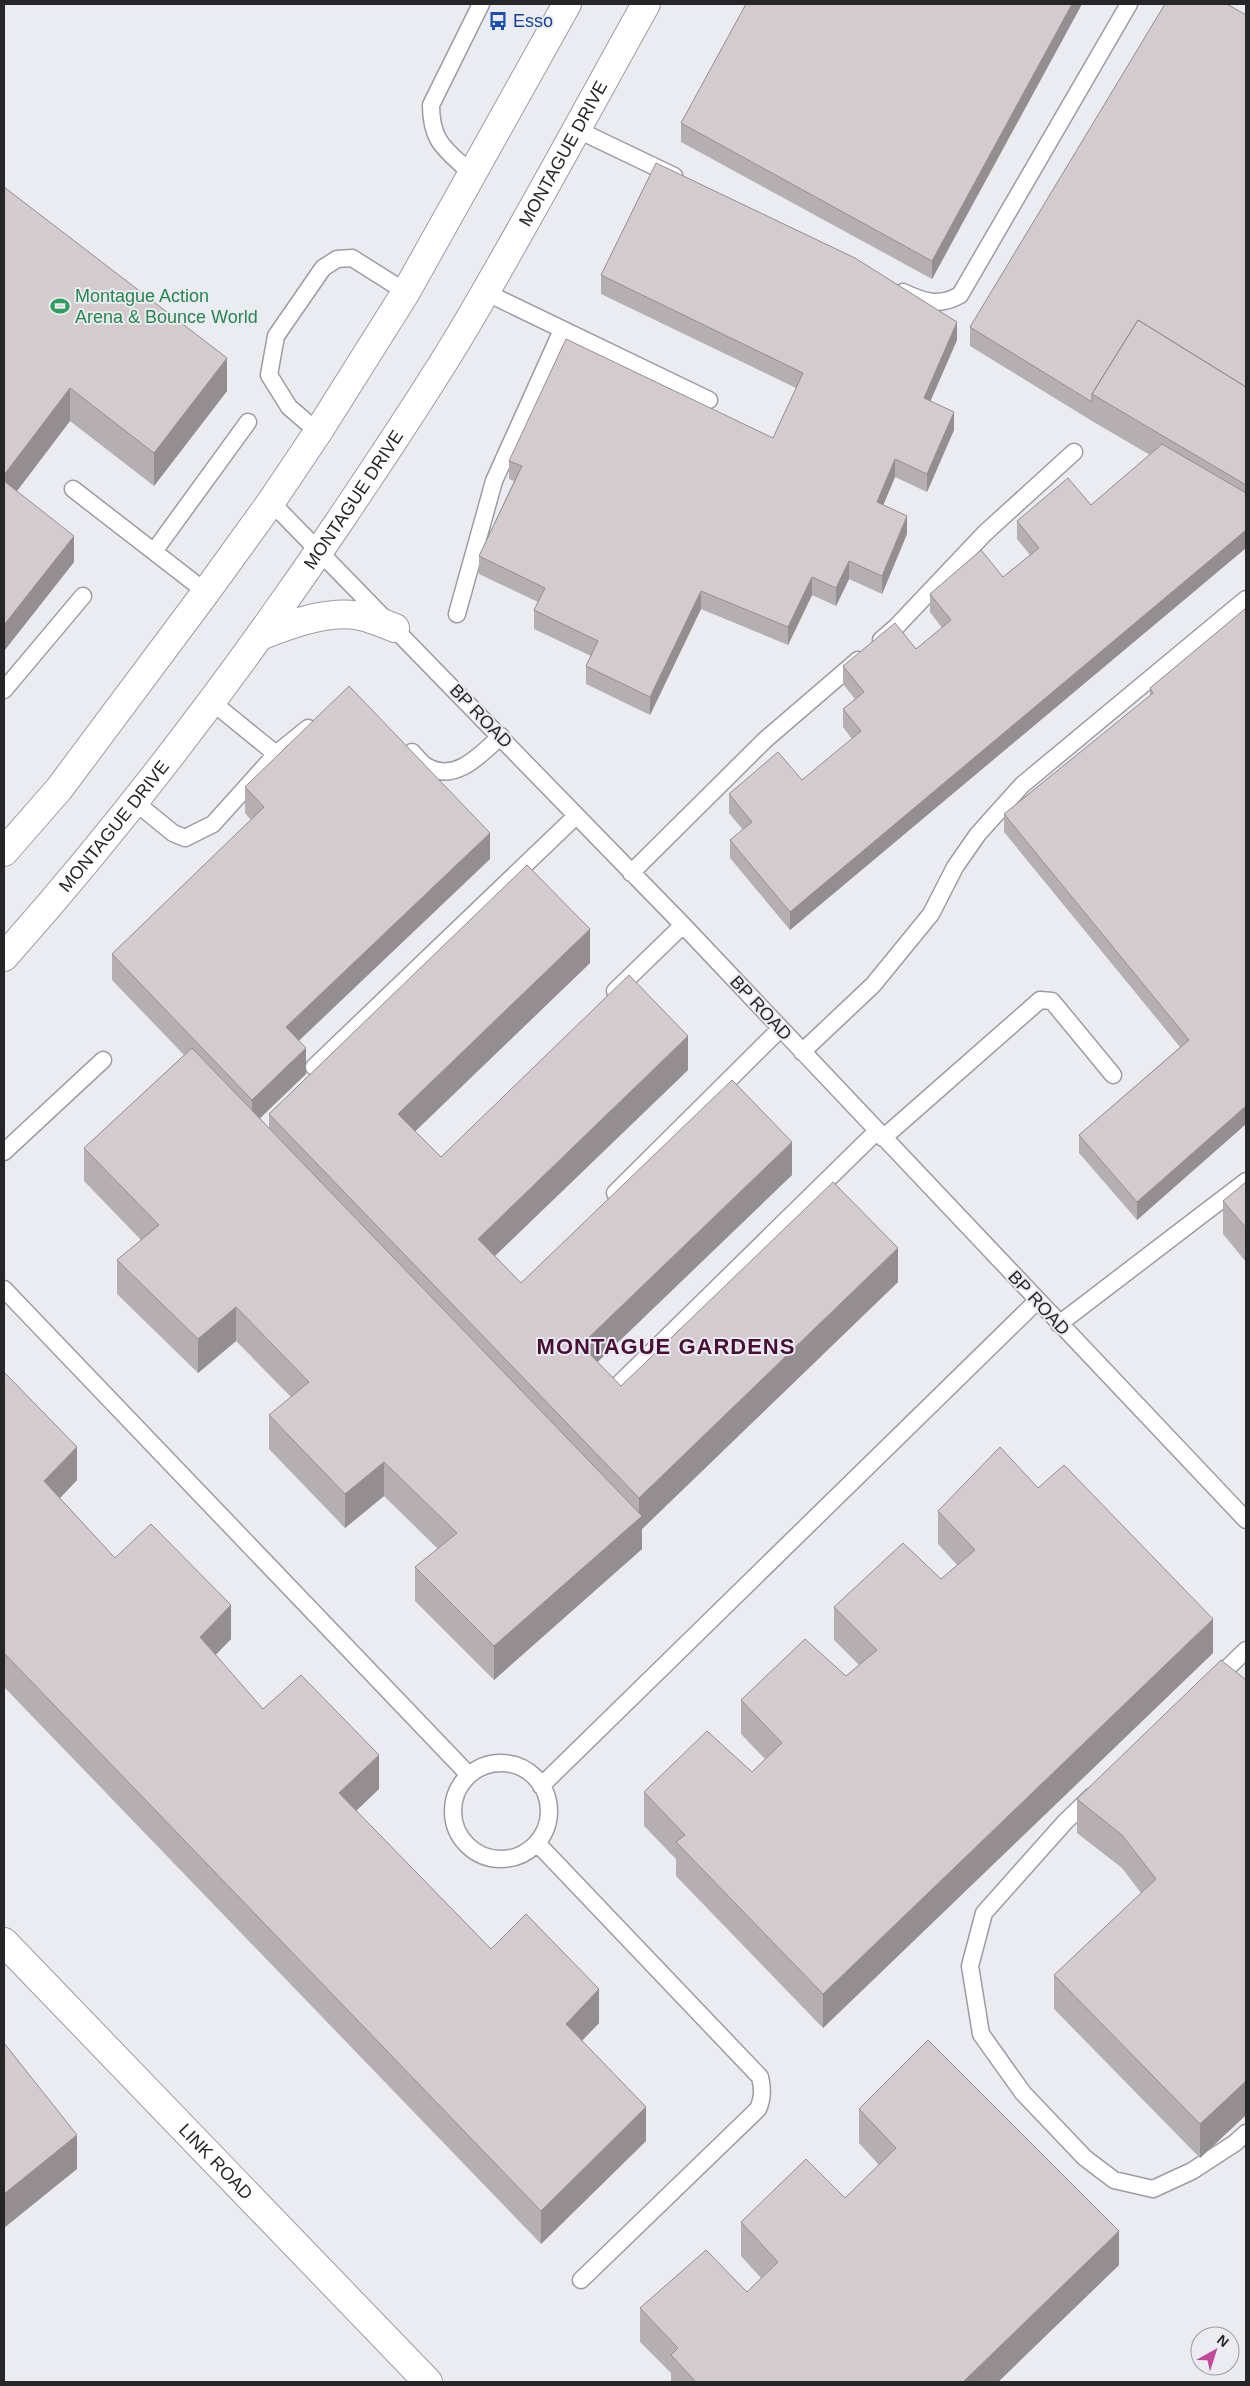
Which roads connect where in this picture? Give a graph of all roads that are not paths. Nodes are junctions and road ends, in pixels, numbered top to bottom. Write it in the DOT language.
graph roads {
  1 [pos="482,4"];
  2 [pos="567,4"];
  3 [pos="646,4"];
  4 [pos="1129,4"];
  5 [pos="576,129"];
  6 [pos="473,175"];
  7 [pos="686,183"];
  8 [pos="886,284"];
  9 [pos="406,292"];
  10 [pos="485,292"];
  11 [pos="562,330"];
  12 [pos="709,400"];
  13 [pos="248,422"];
  14 [pos="318,432"];
  15 [pos="1074,452"];
  16 [pos="73,489"];
  17 [pos="271,502"];
  18 [pos="155,550"];
  19 [pos="320,550"];
  20 [pos="206,592"];
  21 [pos="83,596"];
  22 [pos="1246,599"];
  23 [pos="457,614"];
  24 [pos="395,628"];
  25 [pos="260,636"];
  26 [pos="4,690"];
  27 [pos="212,702"];
  28 [pos="320,720"];
  29 [pos="501,736"];
  30 [pos="399,738"];
  31 [pos="276,754"];
  32 [pos="135,802"];
  33 [pos="576,816"];
  34 [pos="4,852"];
  35 [pos="632,873"];
  36 [pos="682,925"];
  37 [pos="4,957"];
  38 [pos="606,1001"];
  39 [pos="780,1029"];
  40 [pos="802,1052"];
  41 [pos="103,1060"];
  42 [pos="314,1067"];
  43 [pos="1113,1075"];
  44 [pos="880,1134"];
  45 [pos="4,1152"];
  46 [pos="1246,1181"];
  47 [pos="606,1201"];
  48 [pos="4,1289"];
  49 [pos="1037,1301"];
  50 [pos="1059,1324"];
  51 [pos="613,1390"];
  52 [pos="1246,1520"];
  53 [pos="1246,1650"];
  54 [pos="1203,1692"];
  55 [pos="469,1775"];
  56 [pos="541,1786"];
  57 [pos="1101,1788"];
  58 [pos="537,1843"];
  59 [pos="4,1942"];
  60 [pos="1246,2133"];
  61 [pos="581,2280"];
  62 [pos="428,2382"];
  1 -- 6 [label="lane"];
  2 -- 6 [label="main road"];
  3 -- 5 [label="main road, MONTAGUE DRIVE"];
  4 -- 8 [label="lane"];
  5 -- 7 [label="lane"];
  5 -- 10 [label="main road, MONTAGUE DRIVE"];
  6 -- 9 [label="main road"];
  9 -- 14 [label="main road"];
  9 -- 14 [label="lane"];
  10 -- 11 [label="lane"];
  10 -- 19 [label="main road, MONTAGUE DRIVE"];
  11 -- 12 [label="lane"];
  11 -- 23 [label="lane"];
  13 -- 18 [label="lane"];
  14 -- 17 [label="main road"];
  15 -- 35 [label="lane"];
  16 -- 18 [label="lane"];
  17 -- 19 [label="lane, BP ROAD"];
  17 -- 20 [label="main road"];
  18 -- 20 [label="lane"];
  19 -- 24 [label="lane, BP ROAD"];
  19 -- 25 [label="main road, MONTAGUE DRIVE"];
  20 -- 34 [label="main road"];
  21 -- 26 [label="lane"];
  22 -- 40 [label="lane"];
  24 -- 25 [label="main road"];
  24 -- 29 [label="lane, BP ROAD"];
  25 -- 27 [label="main road, MONTAGUE DRIVE"];
  27 -- 31 [label="lane"];
  27 -- 32 [label="main road, MONTAGUE DRIVE"];
  28 -- 31 [label="lane"];
  29 -- 30 [label="lane"];
  29 -- 33 [label="lane, BP ROAD"];
  31 -- 32 [label="lane"];
  32 -- 37 [label="main road, MONTAGUE DRIVE"];
  33 -- 35 [label="lane, BP ROAD"];
  33 -- 42 [label="lane"];
  35 -- 36 [label="lane, BP ROAD"];
  36 -- 38 [label="lane"];
  36 -- 39 [label="lane, BP ROAD"];
  39 -- 40 [label="lane, BP ROAD"];
  39 -- 47 [label="lane"];
  40 -- 44 [label="lane, BP ROAD"];
  41 -- 45 [label="lane"];
  43 -- 44 [label="lane"];
  44 -- 49 [label="lane, BP ROAD"];
  44 -- 51 [label="lane"];
  46 -- 50 [label="lane"];
  48 -- 55 [label="lane"];
  49 -- 50 [label="lane, BP ROAD"];
  49 -- 56 [label="lane"];
  50 -- 52 [label="lane, BP ROAD"];
  53 -- 54 [label="lane"];
  55 -- 56 [label="lane"];
  55 -- 58 [label="lane"];
  56 -- 58 [label="lane"];
  57 -- 60 [label="lane"];
  58 -- 61 [label="lane"];
  59 -- 62 [label="main road, LINK ROAD"];
}
